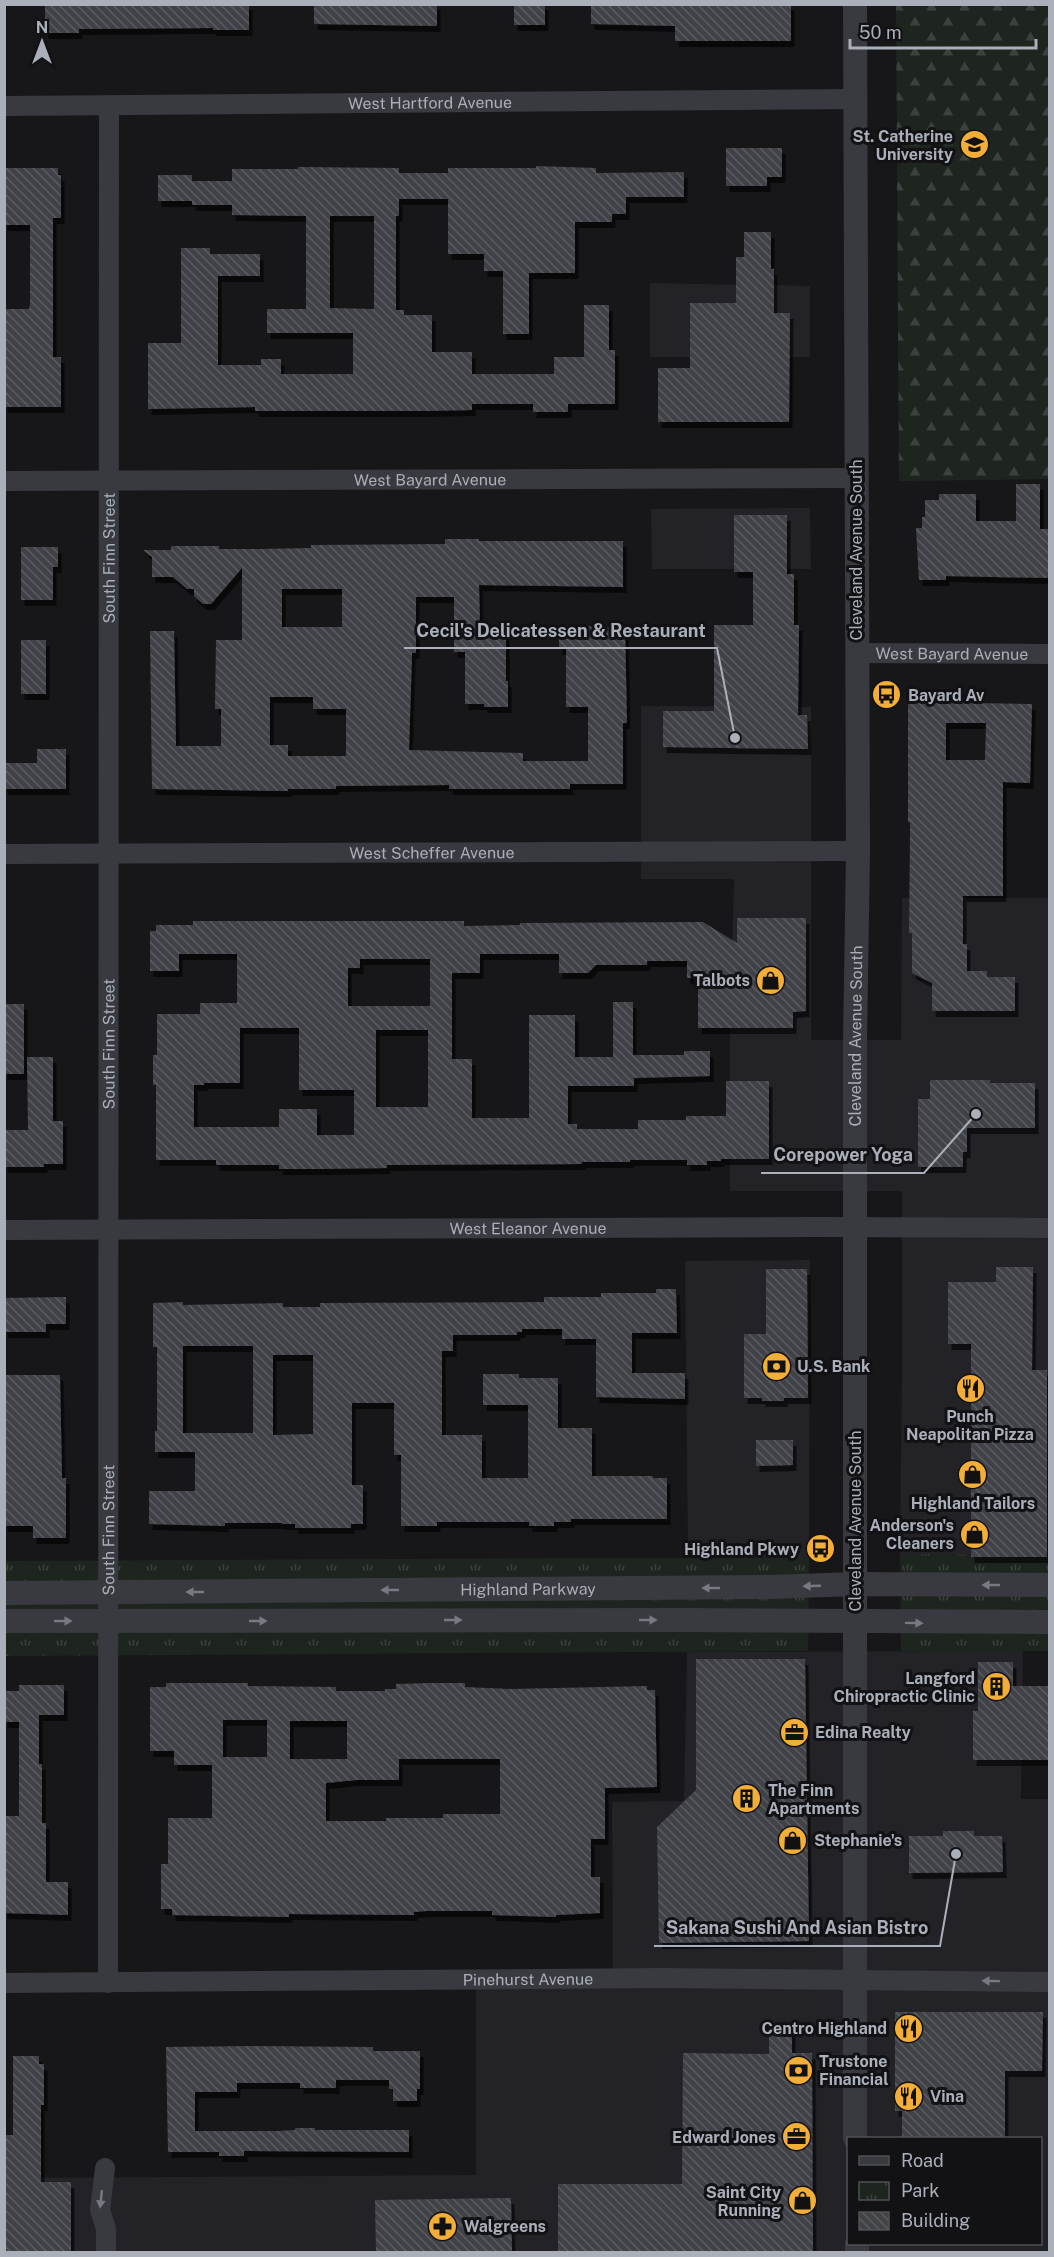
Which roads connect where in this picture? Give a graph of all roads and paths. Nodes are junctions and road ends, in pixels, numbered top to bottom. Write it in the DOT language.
graph roads {
  1 [pos="855,4"];
  2 [pos="855,99"];
  3 [pos="4,106"];
  4 [pos="109,106"];
  5 [pos="856,478"];
  6 [pos="108,480"];
  7 [pos="4,481"];
  8 [pos="856,653"];
  9 [pos="1050,654"];
  10 [pos="858,851"];
  11 [pos="4,854"];
  12 [pos="108,854"];
  13 [pos="855,1227"];
  14 [pos="1050,1228"];
  15 [pos="4,1230"];
  16 [pos="108,1230"];
  17 [pos="856,1584"];
  18 [pos="1050,1585"];
  19 [pos="108,1592"];
  20 [pos="4,1593"];
  21 [pos="4,1621"];
  22 [pos="108,1621"];
  23 [pos="856,1622"];
  24 [pos="1050,1622"];
  25 [pos="854,1980"];
  26 [pos="1050,1982"];
  27 [pos="4,1983"];
  28 [pos="108,1983"];
  29 [pos="855,2137"];
  30 [pos="105,2168"];
  31 [pos="106,2253"];
  1 -- 2 [label="street, Cleveland Avenue South"];
  2 -- 4 [label="street, West Hartford Avenue"];
  2 -- 5 [label="street, Cleveland Avenue South"];
  3 -- 4 [label="street, West Hartford Avenue"];
  4 -- 6 [label="street, South Finn Street"];
  5 -- 6 [label="street, West Bayard Avenue"];
  5 -- 8 [label="street, Cleveland Avenue South"];
  6 -- 7 [label="street, West Bayard Avenue"];
  6 -- 12 [label="street, South Finn Street"];
  8 -- 9 [label="street, West Bayard Avenue"];
  8 -- 10 [label="street, Cleveland Avenue South"];
  10 -- 12 [label="street, West Scheffer Avenue"];
  10 -- 13 [label="street, Cleveland Avenue South"];
  11 -- 12 [label="street, West Scheffer Avenue"];
  12 -- 16 [label="street, South Finn Street"];
  13 -- 14 [label="street, West Eleanor Avenue"];
  13 -- 16 [label="street, West Eleanor Avenue"];
  13 -- 17 [label="street, Cleveland Avenue South"];
  15 -- 16 [label="street, West Eleanor Avenue"];
  16 -- 19 [label="street, South Finn Street"];
  18 -- 17 [label="street, Highland Parkway, one-way"];
  17 -- 19 [label="street, Highland Parkway, one-way"];
  17 -- 23 [label="street, Cleveland Avenue South"];
  19 -- 20 [label="street, Highland Parkway"];
  19 -- 22 [label="street, South Finn Street"];
  21 -- 22 [label="street, Highland Parkway, one-way"];
  22 -- 23 [label="street, Highland Parkway, one-way"];
  22 -- 28 [label="street, South Finn Street"];
  23 -- 24 [label="street, Highland Parkway, one-way"];
  23 -- 25 [label="street, Cleveland Avenue South"];
  26 -- 25 [label="street, Pinehurst Avenue, one-way"];
  25 -- 28 [label="street, Pinehurst Avenue"];
  25 -- 29 [label="street, Cleveland Avenue South"];
  27 -- 28 [label="street, Pinehurst Avenue"];
  30 -- 31 [label="street, one-way"];
}
